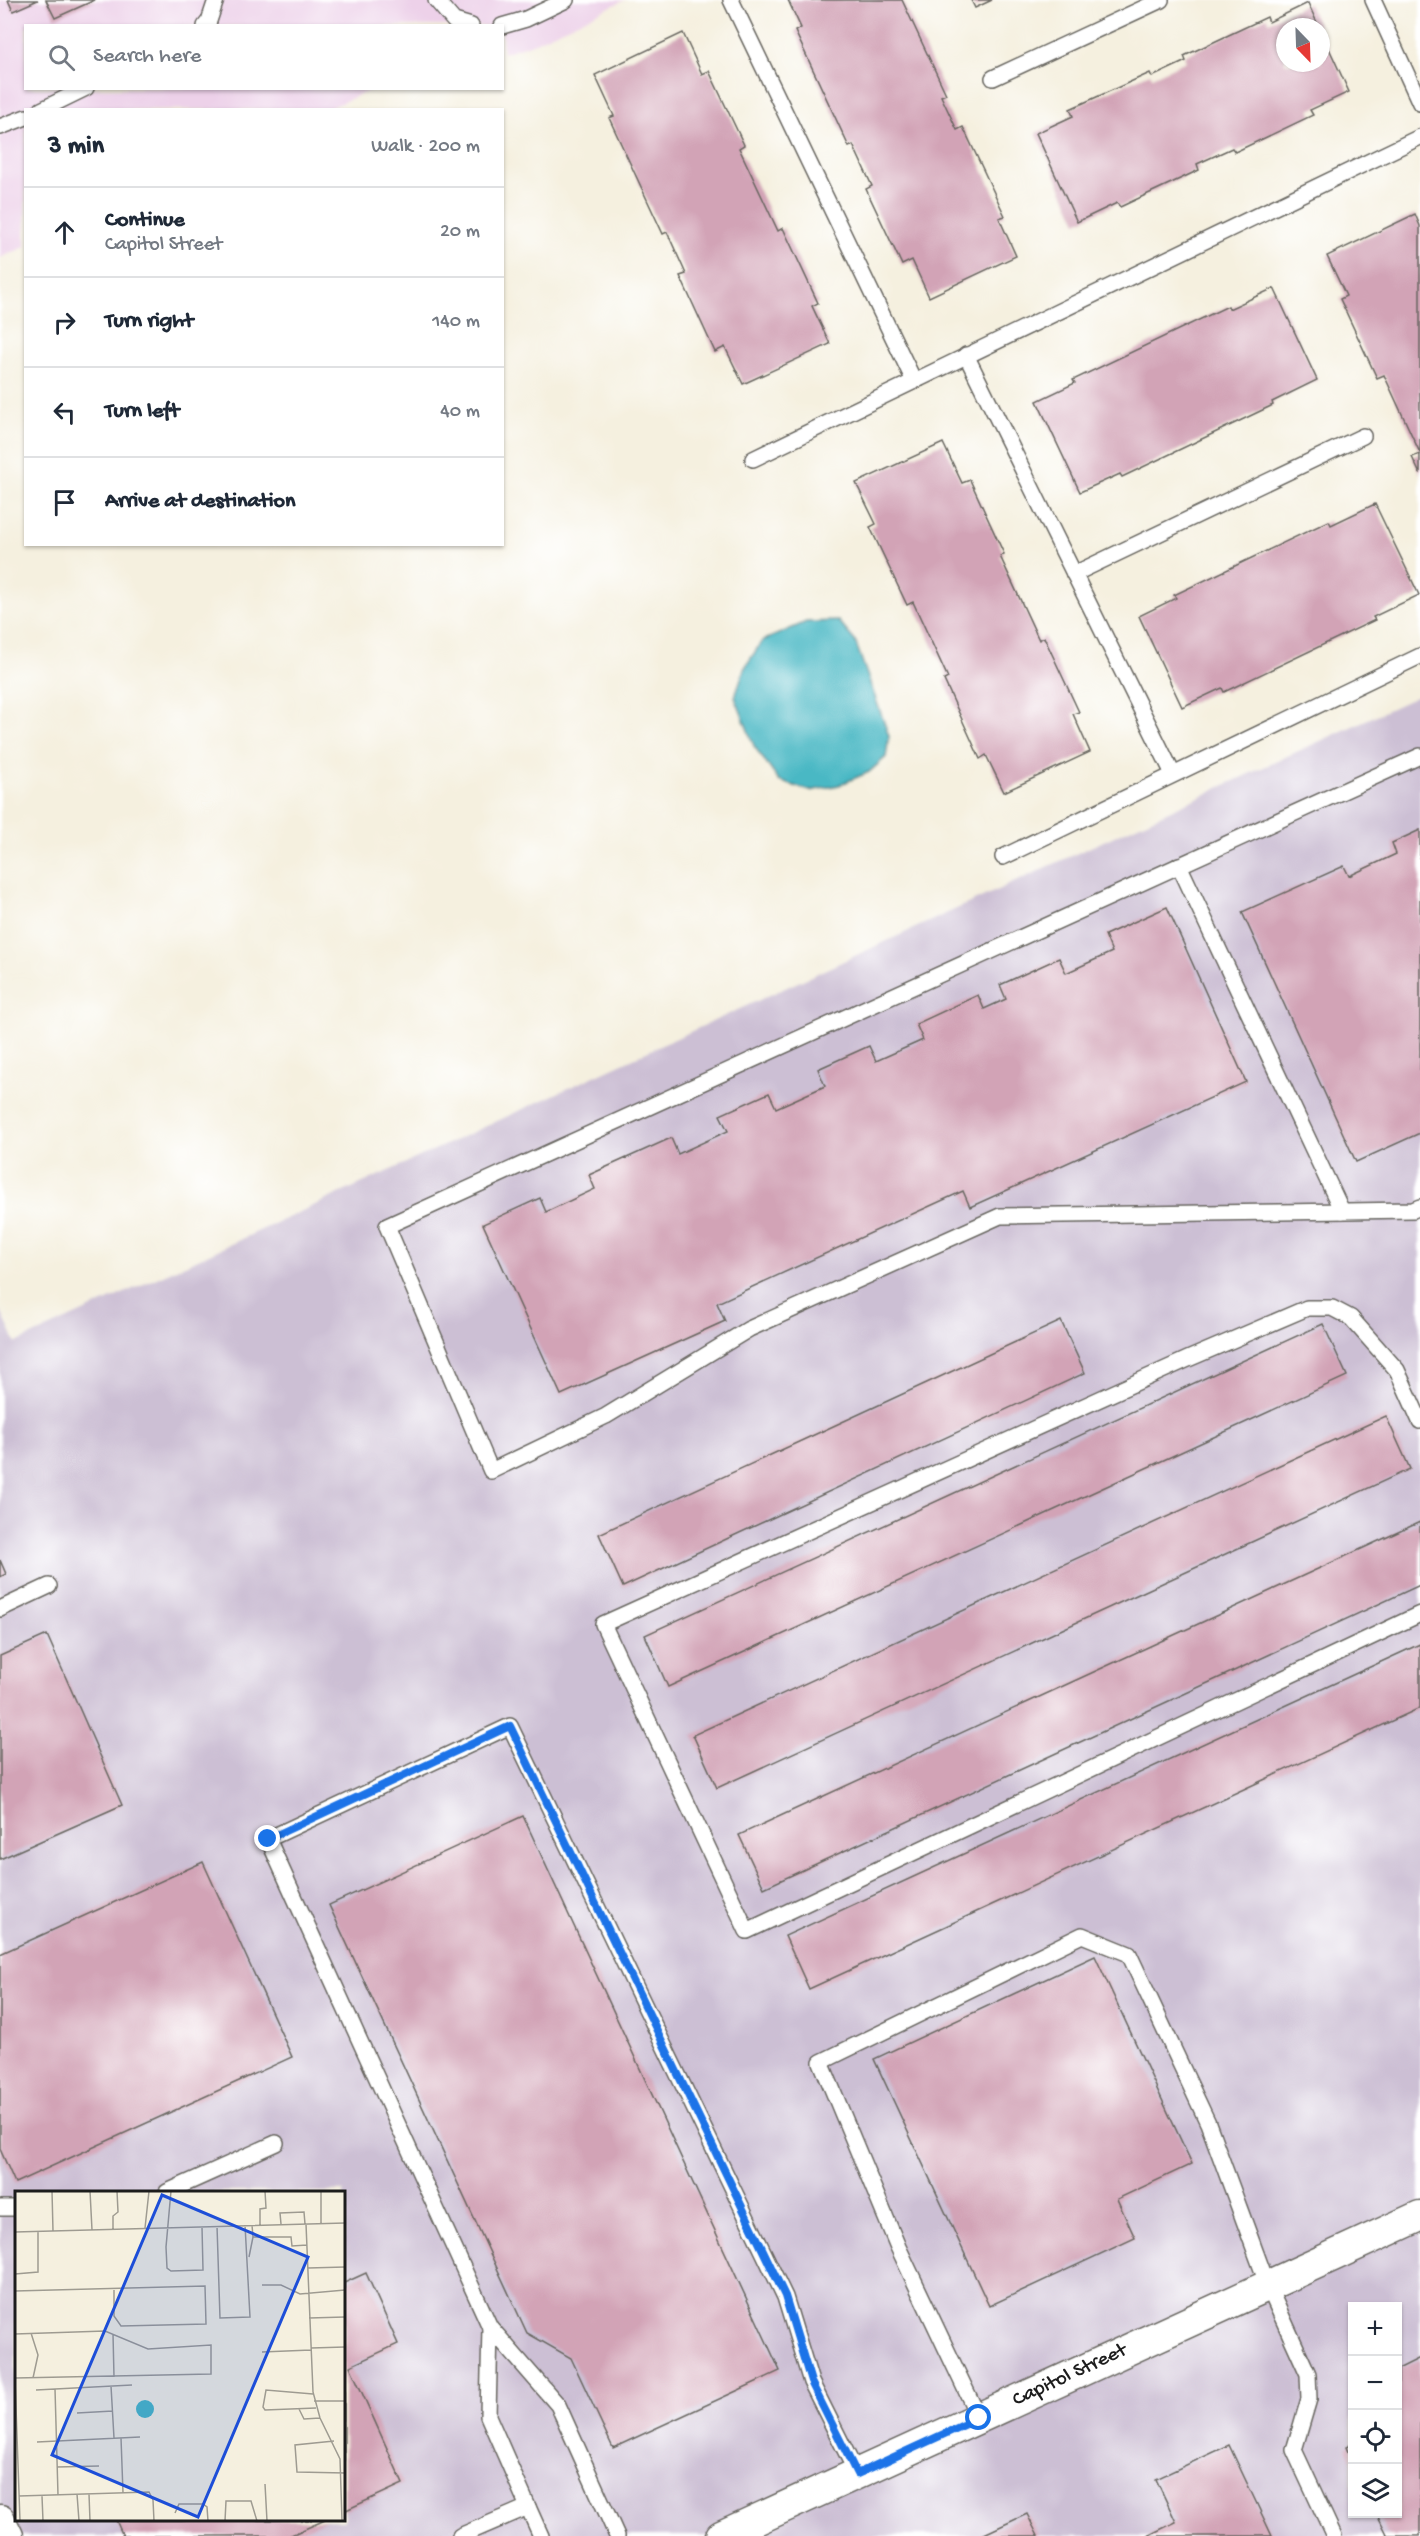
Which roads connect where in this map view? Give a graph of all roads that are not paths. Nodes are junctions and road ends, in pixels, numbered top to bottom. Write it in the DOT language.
graph roads {
  1 [pos="216,0"];
  2 [pos="436,0"];
  3 [pos="567,0"];
  4 [pos="731,0"];
  5 [pos="1161,0"];
  6 [pos="1373,0"];
  7 [pos="207,24"];
  8 [pos="464,24"];
  9 [pos="504,25"];
  10 [pos="993,78"];
  11 [pos="82,90"];
  12 [pos="1420,103"];
  13 [pos="45,108"];
  14 [pos="24,118"];
  15 [pos="0,127"];
  16 [pos="1420,137"];
  17 [pos="966,356"];
  18 [pos="914,381"];
  19 [pos="1363,436"];
  20 [pos="753,459"];
  21 [pos="1074,573"];
  22 [pos="1420,656"];
  23 [pos="1420,756"];
  24 [pos="1173,774"];
  25 [pos="1003,857"];
  26 [pos="1179,865"];
  27 [pos="1420,1207"];
  28 [pos="1342,1212"];
  29 [pos="1420,1421"];
  30 [pos="49,1586"];
  31 [pos="0,1609"];
  32 [pos="1420,1614"];
  33 [pos="276,2143"];
  34 [pos="171,2191"];
  35 [pos="1420,2216"];
  36 [pos="1268,2286"];
  37 [pos="490,2327"];
  38 [pos="979,2418"];
  39 [pos="857,2474"];
  40 [pos="528,2507"];
  41 [pos="0,2520"];
  42 [pos="8,2536"];
  43 [pos="460,2536"];
  44 [pos="541,2536"];
  45 [pos="617,2536"];
  46 [pos="721,2536"];
  47 [pos="1334,2536"];
  1 -- 7 [label="lane"];
  2 -- 8 [label="lane"];
  3 -- 9 [label="lane"];
  4 -- 18 [label="lane"];
  5 -- 10 [label="lane"];
  6 -- 12 [label="lane"];
  11 -- 13 [label="lane"];
  14 -- 15 [label="lane"];
  16 -- 17 [label="lane"];
  17 -- 18 [label="lane"];
  17 -- 21 [label="lane"];
  18 -- 20 [label="lane"];
  19 -- 21 [label="lane"];
  21 -- 24 [label="lane"];
  22 -- 24 [label="lane"];
  23 -- 26 [label="lane"];
  24 -- 25 [label="lane"];
  26 -- 28 [label="lane"];
  26 -- 28 [label="lane"];
  27 -- 28 [label="lane"];
  29 -- 32 [label="lane"];
  30 -- 31 [label="lane"];
  33 -- 34 [label="lane"];
  35 -- 36 [label="street, Capitol Street"];
  36 -- 38 [label="street, Capitol Street"];
  36 -- 38 [label="lane"];
  36 -- 47 [label="lane"];
  37 -- 39 [label="lane"];
  37 -- 40 [label="lane"];
  37 -- 45 [label="lane"];
  38 -- 39 [label="street, Capitol Street"];
  39 -- 46 [label="street, Capitol Street"];
  40 -- 43 [label="lane"];
  40 -- 44 [label="lane"];
  41 -- 42 [label="street"];
}
